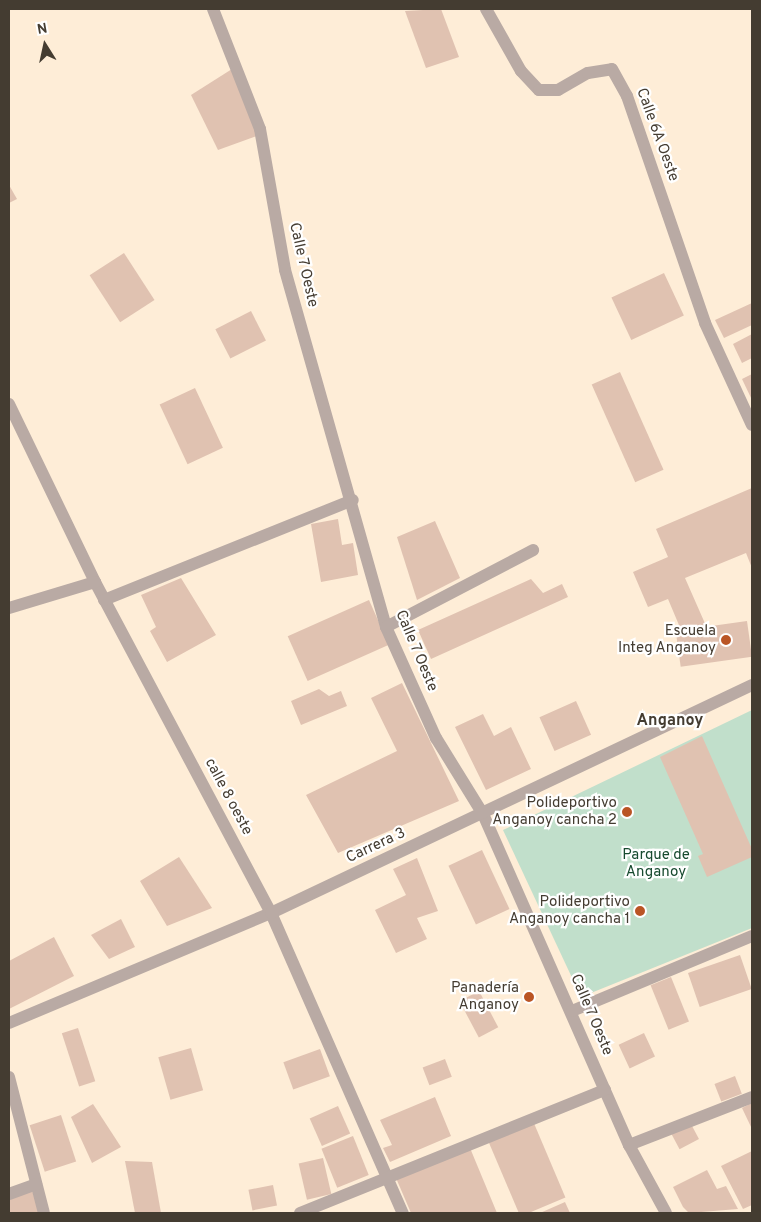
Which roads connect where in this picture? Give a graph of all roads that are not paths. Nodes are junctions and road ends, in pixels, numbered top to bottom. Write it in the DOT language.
graph roads {
  1 [pos="213,9"];
  2 [pos="486,9"];
  3 [pos="9,404"];
  4 [pos="752,425"];
  5 [pos="353,500"];
  6 [pos="533,550"];
  7 [pos="95,582"];
  8 [pos="104,600"];
  9 [pos="9,608"];
  10 [pos="386,627"];
  11 [pos="752,685"];
  12 [pos="483,814"];
  13 [pos="271,913"];
  14 [pos="752,936"];
  15 [pos="572,1011"];
  16 [pos="9,1023"];
  17 [pos="9,1077"];
  18 [pos="605,1090"];
  19 [pos="752,1097"];
  20 [pos="629,1145"];
  21 [pos="388,1178"];
  22 [pos="36,1184"];
  23 [pos="9,1194"];
  24 [pos="44,1213"];
  25 [pos="300,1213"];
  26 [pos="402,1213"];
  27 [pos="666,1213"];
  1 -- 5 [label="street, Calle 7 Oeste"];
  2 -- 4 [label="street, Calle 6A Oeste"];
  3 -- 7 [label="street, calle 8 oeste"];
  5 -- 8 [label="street"];
  5 -- 10 [label="street, Calle 7 Oeste"];
  6 -- 10 [label="street"];
  7 -- 8 [label="street, calle 8 oeste"];
  7 -- 9 [label="street"];
  8 -- 13 [label="street, calle 8 oeste"];
  10 -- 12 [label="street, Calle 7 Oeste"];
  11 -- 12 [label="street, Carrera 3"];
  12 -- 13 [label="street, Carrera 3"];
  12 -- 15 [label="street, Calle 7 Oeste"];
  13 -- 16 [label="street, Carrera 3"];
  13 -- 21 [label="street, calle 8 oeste"];
  14 -- 15 [label="street"];
  15 -- 18 [label="street, Calle 7 Oeste"];
  17 -- 22 [label="street"];
  18 -- 20 [label="street, Calle 7 Oeste"];
  18 -- 21 [label="street"];
  19 -- 20 [label="street"];
  20 -- 27 [label="street, Calle 7 Oeste"];
  21 -- 25 [label="street"];
  21 -- 26 [label="street, calle 8 oeste"];
  22 -- 23 [label="street"];
  22 -- 24 [label="street"];
}
